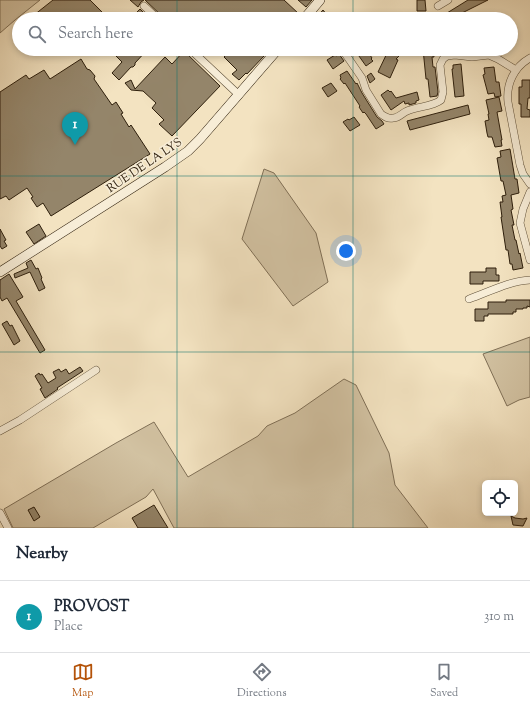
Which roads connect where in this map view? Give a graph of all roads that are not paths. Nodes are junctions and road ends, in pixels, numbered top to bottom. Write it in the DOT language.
graph roads {
  1 [pos="320,0"];
  2 [pos="448,0"];
  3 [pos="144,6"];
  4 [pos="438,6"];
  5 [pos="150,12"];
  6 [pos="310,12"];
  7 [pos="197,56"];
  8 [pos="272,56"];
  9 [pos="347,56"];
  10 [pos="448,56"];
  11 [pos="468,56"];
  12 [pos="491,56"];
  13 [pos="491,56"];
  14 [pos="530,58"];
  15 [pos="516,70"];
  16 [pos="239,95"];
  17 [pos="530,184"];
  18 [pos="530,192"];
  19 [pos="530,260"];
  20 [pos="0,272"];
  21 [pos="530,280"];
  22 [pos="469,299"];
  23 [pos="96,370"];
  24 [pos="0,431"];
  25 [pos="0,513"];
  26 [pos="8,528"];
  1 -- 6 [label="main road"];
  2 -- 4 [label="street"];
  3 -- 5 [label="street"];
  7 -- 16 [label="street"];
  8 -- 16 [label="main road, RUE DE LA LYS"];
  9 -- 10 [label="street"];
  11 -- 12 [label="street"];
  13 -- 15 [label="street"];
  14 -- 15 [label="street"];
  15 -- 17 [label="street"];
  16 -- 20 [label="main road, RUE DE LA LYS"];
  18 -- 19 [label="street"];
  21 -- 22 [label="street"];
  23 -- 24 [label="street"];
  25 -- 26 [label="street"];
}
